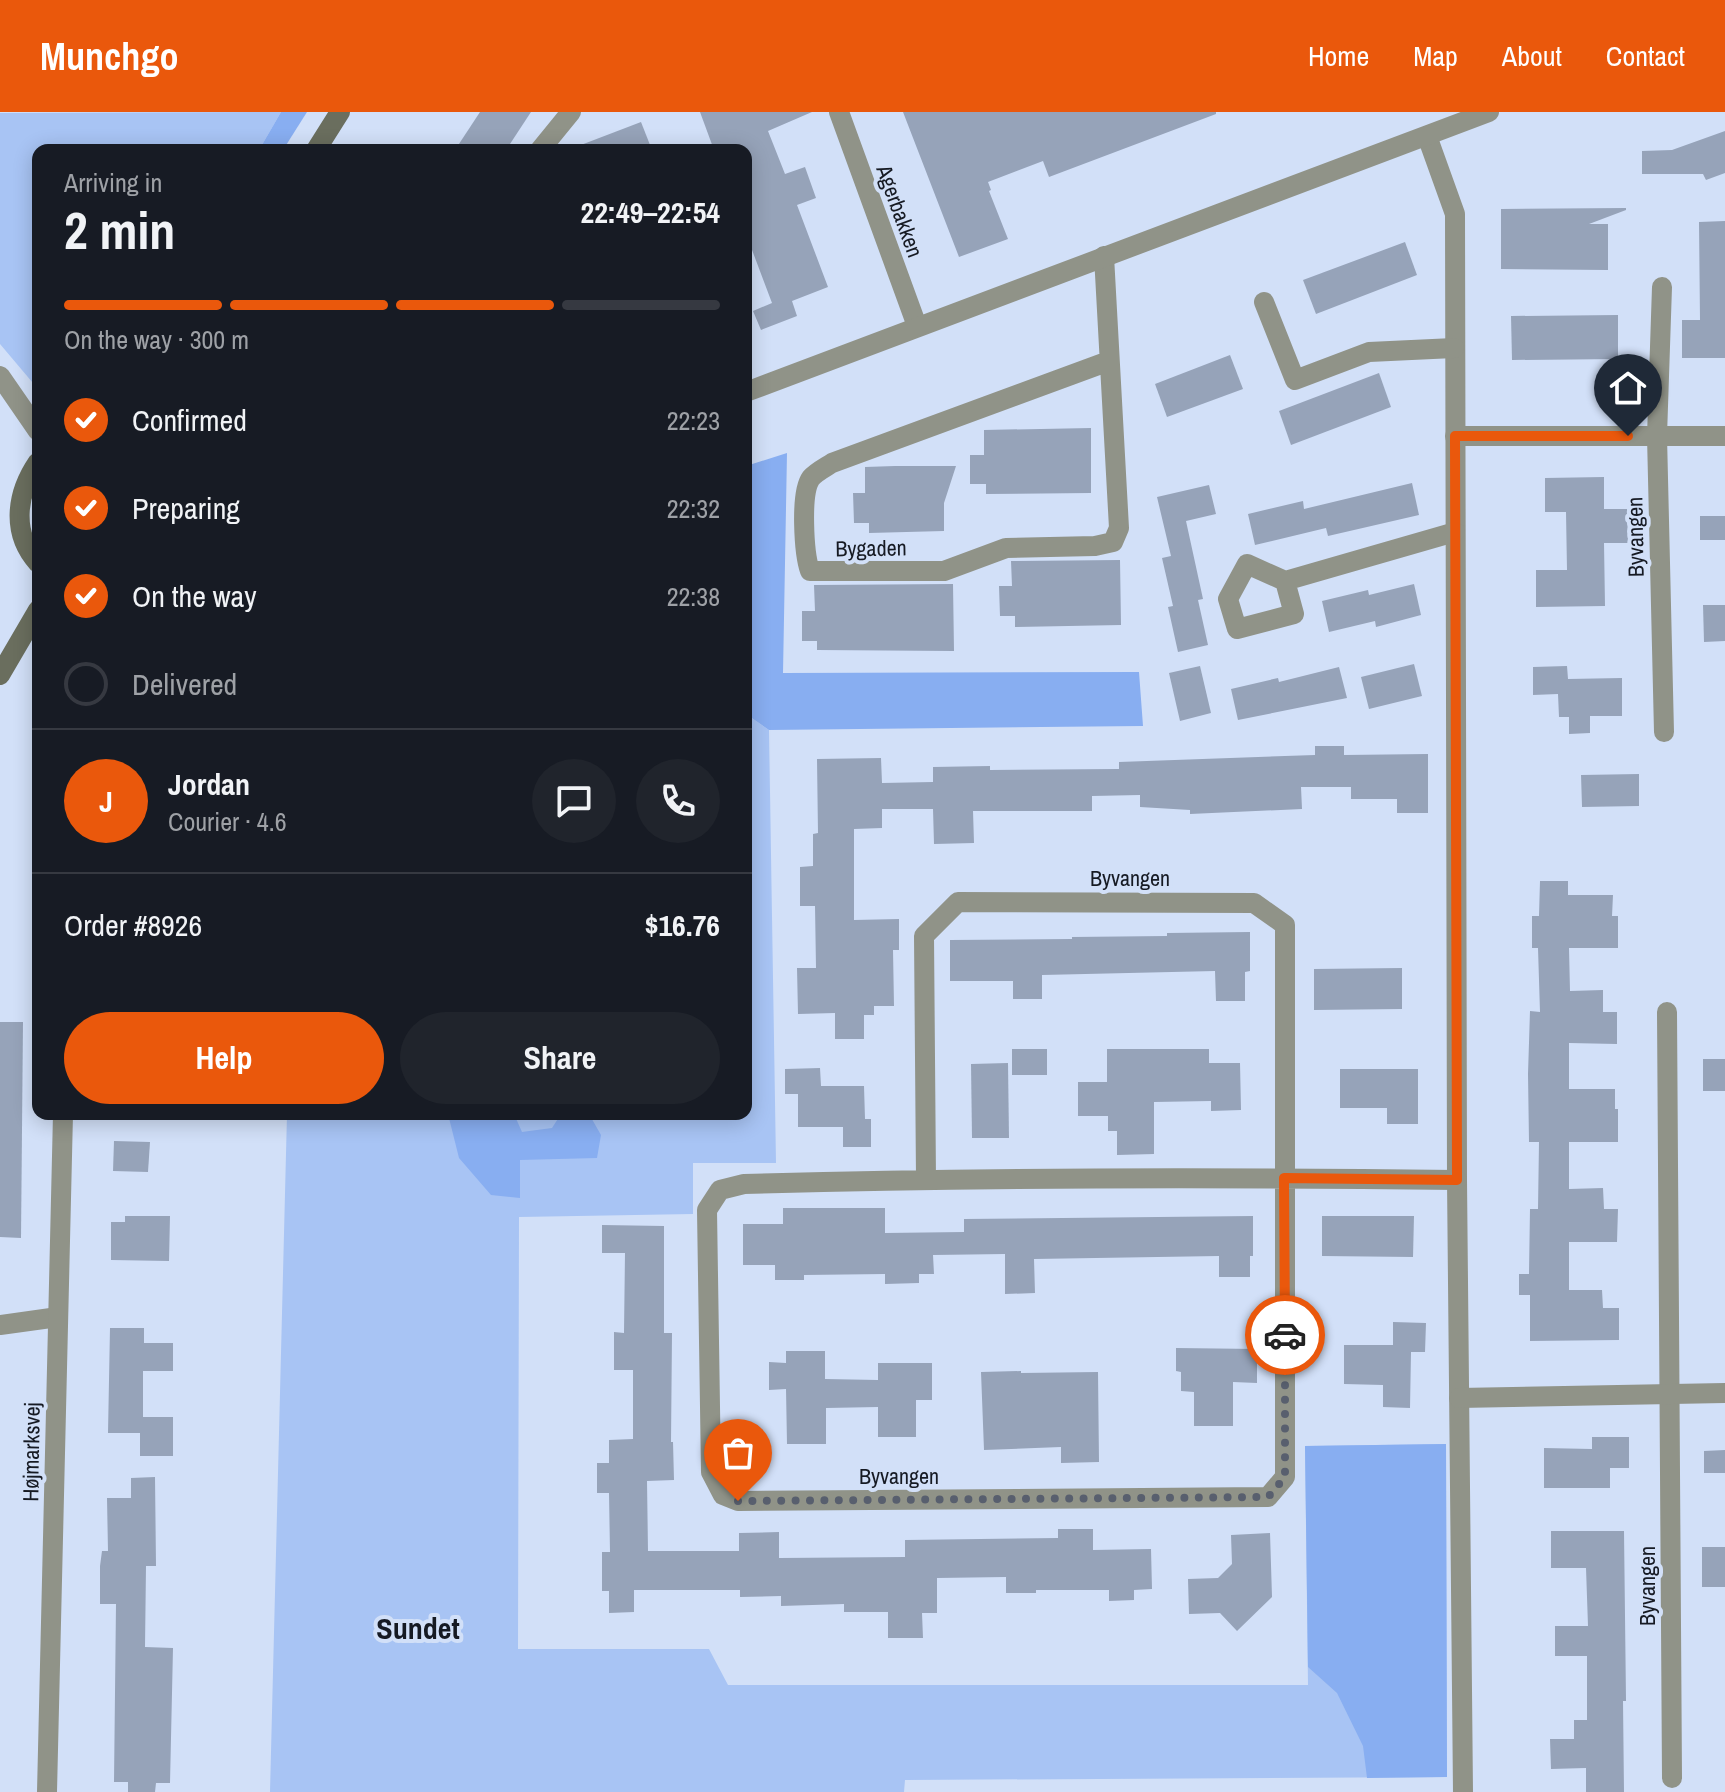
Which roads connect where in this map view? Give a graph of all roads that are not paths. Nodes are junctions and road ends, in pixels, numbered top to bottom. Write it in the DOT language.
graph roads {
  1 [pos="340,112"];
  2 [pos="571,112"];
  3 [pos="839,112"];
  4 [pos="1489,112"];
  5 [pos="1427,136"];
  6 [pos="320,144"];
  7 [pos="545,144"];
  8 [pos="1104,256"];
  9 [pos="1662,287"];
  10 [pos="1264,302"];
  11 [pos="917,326"];
  12 [pos="1454,348"];
  13 [pos="1109,361"];
  14 [pos="0,376"];
  15 [pos="752,390"];
  16 [pos="32,422"];
  17 [pos="1455,436"];
  18 [pos="1657,436"];
  19 [pos="1725,436"];
  20 [pos="32,471"];
  21 [pos="1455,532"];
  22 [pos="32,552"];
  23 [pos="1285,581"];
  24 [pos="32,620"];
  25 [pos="0,675"];
  26 [pos="1664,732"];
  27 [pos="1667,1012"];
  28 [pos="63,1120"];
  29 [pos="1284,1178"];
  30 [pos="926,1179"];
  31 [pos="1457,1180"];
  32 [pos="58,1317"];
  33 [pos="0,1325"];
  34 [pos="1725,1393"];
  35 [pos="1669,1394"];
  36 [pos="1459,1398"];
  37 [pos="1672,1778"];
  38 [pos="47,1792"];
  39 [pos="1463,1792"];
  1 -- 6 [label="main road"];
  2 -- 7 [label="street"];
  3 -- 11 [label="street, Agerbakken"];
  4 -- 5 [label="street"];
  5 -- 8 [label="street"];
  5 -- 12 [label="street"];
  8 -- 11 [label="street"];
  8 -- 13 [label="street, Bygaden"];
  9 -- 18 [label="street, Byvangen"];
  10 -- 12 [label="street"];
  11 -- 15 [label="street"];
  12 -- 17 [label="street"];
  13 -- 13 [label="street, Bygaden"];
  14 -- 16 [label="street"];
  17 -- 18 [label="street"];
  17 -- 21 [label="street"];
  18 -- 19 [label="street"];
  18 -- 26 [label="street, Byvangen"];
  20 -- 22 [label="main road"];
  21 -- 23 [label="street"];
  21 -- 31 [label="street"];
  24 -- 25 [label="main road"];
  27 -- 35 [label="street, Byvangen"];
  28 -- 32 [label="street, Højmarksvej"];
  29 -- 30 [label="street, Byvangen"];
  29 -- 30 [label="street, Byvangen"];
  29 -- 30 [label="street, Byvangen"];
  29 -- 31 [label="street, Byvangen"];
  31 -- 36 [label="street"];
  32 -- 33 [label="street"];
  32 -- 38 [label="street, Højmarksvej"];
  34 -- 35 [label="street"];
  35 -- 36 [label="street"];
  35 -- 37 [label="street, Byvangen"];
  36 -- 39 [label="street"];
}
